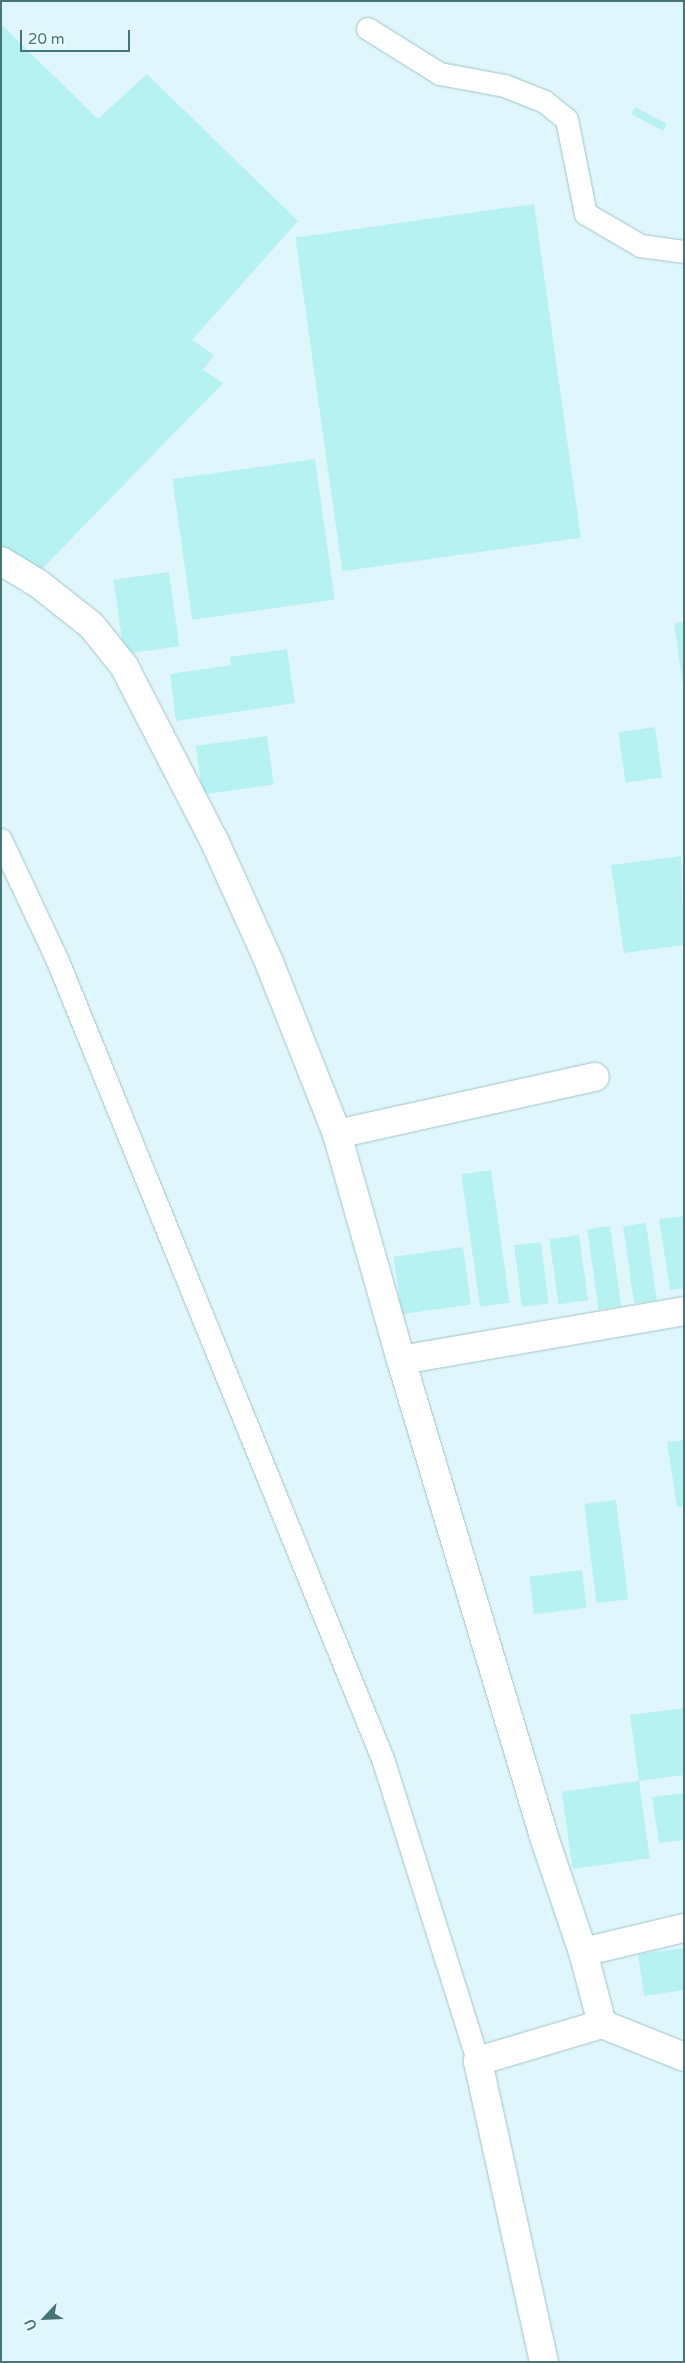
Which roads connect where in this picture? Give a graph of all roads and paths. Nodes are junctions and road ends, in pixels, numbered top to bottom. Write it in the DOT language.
graph roads {
  1 [pos="368,29"];
  2 [pos="684,252"];
  3 [pos="1,561"];
  4 [pos="1,840"];
  5 [pos="595,1077"];
  6 [pos="337,1134"];
  7 [pos="684,1311"];
  8 [pos="401,1360"];
  9 [pos="684,1928"];
  10 [pos="583,1952"];
  11 [pos="602,2024"];
  12 [pos="684,2057"];
  13 [pos="478,2061"];
  14 [pos="544,2362"];
  1 -- 2 [label="lane"];
  3 -- 6 [label="street"];
  4 -- 13 [label="lane"];
  5 -- 6 [label="street"];
  6 -- 8 [label="street"];
  7 -- 8 [label="street"];
  8 -- 10 [label="street"];
  9 -- 10 [label="street"];
  10 -- 11 [label="street"];
  11 -- 12 [label="street"];
  11 -- 13 [label="street"];
  13 -- 14 [label="street"];
}
